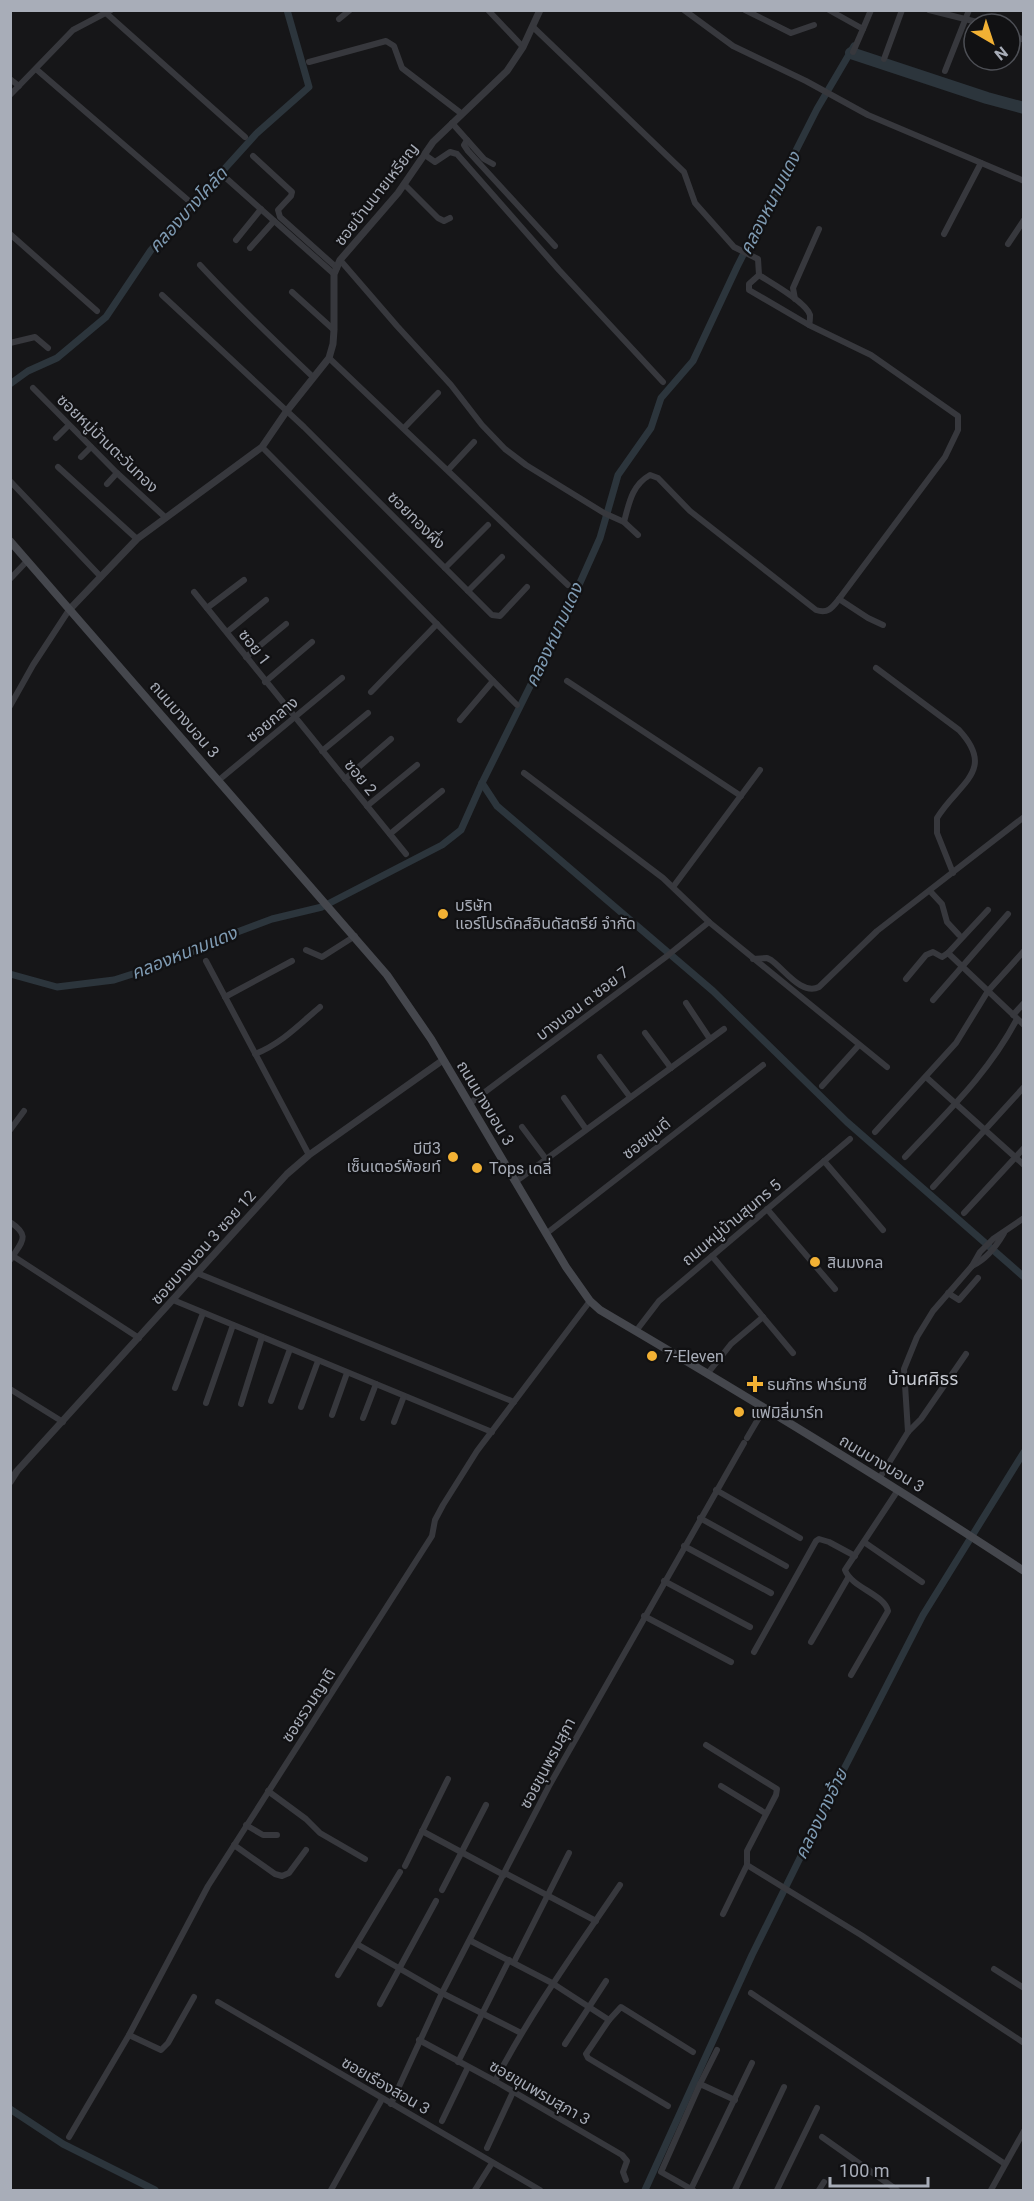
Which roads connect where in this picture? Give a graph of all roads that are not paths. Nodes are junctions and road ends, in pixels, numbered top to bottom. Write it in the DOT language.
graph roads {
  1 [pos="350,10"];
  2 [pos="488,10"];
  3 [pos="540,10"];
  4 [pos="684,10"];
  5 [pos="745,10"];
  6 [pos="829,10"];
  7 [pos="871,10"];
  8 [pos="902,10"];
  9 [pos="929,10"];
  10 [pos="108,12"];
  11 [pos="962,18"];
  12 [pos="339,19"];
  13 [pos="814,25"];
  14 [pos="533,27"];
  15 [pos="861,27"];
  16 [pos="962,27"];
  17 [pos="523,47"];
  18 [pos="854,52"];
  19 [pos="884,59"];
  20 [pos="309,62"];
  21 [pos="36,69"];
  22 [pos="945,71"];
  23 [pos="10,79"];
  24 [pos="19,86"];
  25 [pos="10,95"];
  26 [pos="462,114"];
  27 [pos="452,123"];
  28 [pos="246,137"];
  29 [pos="467,140"];
  30 [pos="425,155"];
  31 [pos="253,156"];
  32 [pos="981,163"];
  33 [pos="493,164"];
  34 [pos="226,178"];
  35 [pos="1023,181"];
  36 [pos="404,184"];
  37 [pos="189,201"];
  38 [pos="261,209"];
  39 [pos="450,218"];
  40 [pos="1023,220"];
  41 [pos="274,221"];
  42 [pos="819,229"];
  43 [pos="10,234"];
  44 [pos="944,234"];
  45 [pos="236,240"];
  46 [pos="1008,244"];
  47 [pos="555,246"];
  48 [pos="250,248"];
  49 [pos="200,265"];
  50 [pos="337,267"];
  51 [pos="759,274"];
  52 [pos="292,292"];
  53 [pos="162,295"];
  54 [pos="795,299"];
  55 [pos="97,311"];
  56 [pos="809,325"];
  57 [pos="334,330"];
  58 [pos="10,342"];
  59 [pos="48,348"];
  60 [pos="329,358"];
  61 [pos="313,377"];
  62 [pos="663,382"];
  63 [pos="33,387"];
  64 [pos="438,393"];
  65 [pos="286,412"];
  66 [pos="69,425"];
  67 [pos="404,428"];
  68 [pos="56,438"];
  69 [pos="474,442"];
  70 [pos="91,447"];
  71 [pos="262,447"];
  72 [pos="81,457"];
  73 [pos="58,466"];
  74 [pos="448,470"];
  75 [pos="117,473"];
  76 [pos="11,482"];
  77 [pos="107,484"];
  78 [pos="166,518"];
  79 [pos="624,522"];
  80 [pos="488,525"];
  81 [pos="638,535"];
  82 [pos="137,538"];
  83 [pos="10,541"];
  84 [pos="502,557"];
  85 [pos="27,561"];
  86 [pos="445,568"];
  87 [pos="101,577"];
  88 [pos="10,579"];
  89 [pos="244,580"];
  90 [pos="568,585"];
  91 [pos="527,587"];
  92 [pos="468,591"];
  93 [pos="194,592"];
  94 [pos="839,599"];
  95 [pos="266,600"];
  96 [pos="207,608"];
  97 [pos="69,610"];
  98 [pos="286,624"];
  99 [pos="437,624"];
  100 [pos="883,625"];
  101 [pos="227,633"];
  102 [pos="312,642"];
  103 [pos="246,657"];
  104 [pos="876,668"];
  105 [pos="342,678"];
  106 [pos="493,681"];
  107 [pos="567,681"];
  108 [pos="265,682"];
  109 [pos="371,692"];
  110 [pos="517,705"];
  111 [pos="10,706"];
  112 [pos="368,713"];
  113 [pos="295,717"];
  114 [pos="460,720"];
  115 [pos="391,740"];
  116 [pos="322,751"];
  117 [pos="417,765"];
  118 [pos="760,770"];
  119 [pos="524,772"];
  120 [pos="345,779"];
  121 [pos="219,780"];
  122 [pos="442,791"];
  123 [pos="741,796"];
  124 [pos="368,807"];
  125 [pos="1023,817"];
  126 [pos="390,834"];
  127 [pos="406,854"];
  128 [pos="953,873"];
  129 [pos="674,887"];
  130 [pos="930,891"];
  131 [pos="988,910"];
  132 [pos="1008,914"];
  133 [pos="710,922"];
  134 [pos="958,935"];
  135 [pos="355,936"];
  136 [pos="306,950"];
  137 [pos="1023,951"];
  138 [pos="948,953"];
  139 [pos="753,959"];
  140 [pos="206,961"];
  141 [pos="292,962"];
  142 [pos="963,967"];
  143 [pos="906,979"];
  144 [pos="988,991"];
  145 [pos="225,997"];
  146 [pos="933,1000"];
  147 [pos="1023,1003"];
  148 [pos="686,1004"];
  149 [pos="320,1007"];
  150 [pos="1015,1017"];
  151 [pos="1023,1025"];
  152 [pos="724,1029"];
  153 [pos="645,1033"];
  154 [pos="710,1039"];
  155 [pos="859,1045"];
  156 [pos="255,1054"];
  157 [pos="600,1056"];
  158 [pos="443,1059"];
  159 [pos="763,1065"];
  160 [pos="887,1067"];
  161 [pos="670,1068"];
  162 [pos="926,1077"];
  163 [pos="822,1086"];
  164 [pos="1023,1087"];
  165 [pos="630,1097"];
  166 [pos="564,1098"];
  167 [pos="470,1104"];
  168 [pos="955,1104"];
  169 [pos="24,1111"];
  170 [pos="522,1127"];
  171 [pos="10,1130"];
  172 [pos="586,1130"];
  173 [pos="984,1131"];
  174 [pos="876,1132"];
  175 [pos="850,1139"];
  176 [pos="1023,1148"];
  177 [pos="309,1155"];
  178 [pos="905,1157"];
  179 [pos="1015,1157"];
  180 [pos="546,1159"];
  181 [pos="824,1161"];
  182 [pos="1023,1165"];
  183 [pos="515,1182"];
  184 [pos="933,1187"];
  185 [pos="767,1209"];
  186 [pos="964,1213"];
  187 [pos="1023,1218"];
  188 [pos="10,1222"];
  189 [pos="883,1230"];
  190 [pos="546,1233"];
  191 [pos="995,1241"];
  192 [pos="712,1256"];
  193 [pos="12,1257"];
  194 [pos="972,1266"];
  195 [pos="197,1273"];
  196 [pos="978,1278"];
  197 [pos="835,1289"];
  198 [pos="948,1293"];
  199 [pos="173,1300"];
  200 [pos="590,1301"];
  201 [pos="203,1313"];
  202 [pos="763,1317"];
  203 [pos="233,1325"];
  204 [pos="636,1331"];
  205 [pos="262,1337"];
  206 [pos="139,1338"];
  207 [pos="290,1349"];
  208 [pos="793,1353"];
  209 [pos="966,1354"];
  210 [pos="318,1361"];
  211 [pos="348,1372"];
  212 [pos="708,1374"];
  213 [pos="376,1384"];
  214 [pos="175,1388"];
  215 [pos="10,1389"];
  216 [pos="404,1396"];
  217 [pos="271,1401"];
  218 [pos="513,1402"];
  219 [pos="206,1403"];
  220 [pos="241,1404"];
  221 [pos="301,1407"];
  222 [pos="764,1409"];
  223 [pos="332,1415"];
  224 [pos="363,1418"];
  225 [pos="63,1422"];
  226 [pos="394,1422"];
  227 [pos="492,1432"];
  228 [pos="908,1432"];
  229 [pos="879,1479"];
  230 [pos="10,1482"];
  231 [pos="716,1490"];
  232 [pos="898,1491"];
  233 [pos="700,1518"];
  234 [pos="800,1538"];
  235 [pos="864,1542"];
  236 [pos="684,1546"];
  237 [pos="855,1556"];
  238 [pos="786,1566"];
  239 [pos="1023,1571"];
  240 [pos="848,1578"];
  241 [pos="664,1581"];
  242 [pos="922,1582"];
  243 [pos="771,1593"];
  244 [pos="644,1616"];
  245 [pos="750,1627"];
  246 [pos="810,1642"];
  247 [pos="754,1652"];
  248 [pos="731,1662"];
  249 [pos="851,1675"];
  250 [pos="706,1745"];
  251 [pos="448,1779"];
  252 [pos="721,1786"];
  253 [pos="268,1791"];
  254 [pos="486,1805"];
  255 [pos="765,1813"];
  256 [pos="246,1825"];
  257 [pos="422,1831"];
  258 [pos="277,1835"];
  259 [pos="234,1845"];
  260 [pos="306,1850"];
  261 [pos="463,1852"];
  262 [pos="568,1853"];
  263 [pos="365,1859"];
  264 [pos="747,1865"];
  265 [pos="405,1866"];
  266 [pos="400,1872"];
  267 [pos="504,1874"];
  268 [pos="620,1885"];
  269 [pos="442,1890"];
  270 [pos="546,1894"];
  271 [pos="436,1901"];
  272 [pos="723,1914"];
  273 [pos="596,1921"];
  274 [pos="471,1941"];
  275 [pos="357,1944"];
  276 [pos="511,1961"];
  277 [pos="399,1968"];
  278 [pos="994,1970"];
  279 [pos="338,1975"];
  280 [pos="606,1981"];
  281 [pos="552,1983"];
  282 [pos="1023,1988"];
  283 [pos="442,1993"];
  284 [pos="751,1993"];
  285 [pos="194,1997"];
  286 [pos="218,2002"];
  287 [pos="380,2004"];
  288 [pos="589,2005"];
  289 [pos="483,2013"];
  290 [pos="609,2020"];
  291 [pos="521,2033"];
  292 [pos="129,2035"];
  293 [pos="419,2040"];
  294 [pos="1023,2043"];
  295 [pos="565,2044"];
  296 [pos="717,2050"];
  297 [pos="693,2052"];
  298 [pos="458,2062"];
  299 [pos="752,2063"];
  300 [pos="468,2067"];
  301 [pos="495,2081"];
  302 [pos="700,2084"];
  303 [pos="784,2087"];
  304 [pos="513,2092"];
  305 [pos="382,2099"];
  306 [pos="735,2100"];
  307 [pos="391,2104"];
  308 [pos="668,2106"];
  309 [pos="817,2108"];
  310 [pos="442,2121"];
  311 [pos="1023,2131"];
  312 [pos="69,2137"];
  313 [pos="822,2138"];
  314 [pos="488,2148"];
  315 [pos="492,2163"];
  316 [pos="1005,2164"];
  317 [pos="626,2180"];
  318 [pos="824,2182"];
  319 [pos="687,2189"];
  320 [pos="332,2190"];
  321 [pos="475,2190"];
  322 [pos="540,2190"];
  323 [pos="735,2190"];
  324 [pos="777,2190"];
  325 [pos="819,2190"];
  326 [pos="897,2190"];
  327 [pos="991,2190"];
  1 -- 12 [label="street"];
  2 -- 17 [label="street"];
  3 -- 14 [label="street, ซอยบ้านนายเหรียญ"];
  4 -- 32 [label="street"];
  5 -- 13 [label="street"];
  6 -- 15 [label="street"];
  7 -- 15 [label="street"];
  8 -- 19 [label="street"];
  9 -- 11 [label="street"];
  10 -- 21 [label="street"];
  10 -- 28 [label="street"];
  14 -- 17 [label="street, ซอยบ้านนายเหรียญ"];
  14 -- 51 [label="street"];
  15 -- 18 [label="street"];
  16 -- 22 [label="street"];
  17 -- 26 [label="street, ซอยบ้านนายเหรียญ"];
  20 -- 26 [label="street"];
  21 -- 24 [label="street"];
  21 -- 37 [label="street"];
  23 -- 24 [label="street"];
  24 -- 25 [label="street"];
  26 -- 27 [label="street, ซอยบ้านนายเหรียญ"];
  27 -- 29 [label="street"];
  27 -- 30 [label="street, ซอยบ้านนายเหรียญ"];
  29 -- 33 [label="street"];
  29 -- 47 [label="street"];
  30 -- 36 [label="street, ซอยบ้านนายเหรียญ"];
  30 -- 62 [label="street"];
  31 -- 50 [label="street"];
  32 -- 35 [label="street"];
  32 -- 44 [label="street"];
  34 -- 38 [label="street"];
  36 -- 39 [label="street"];
  36 -- 50 [label="street, ซอยบ้านนายเหรียญ"];
  38 -- 41 [label="street"];
  38 -- 45 [label="street"];
  40 -- 46 [label="street"];
  41 -- 48 [label="street"];
  41 -- 50 [label="street"];
  42 -- 54 [label="street"];
  43 -- 55 [label="street"];
  49 -- 61 [label="street"];
  50 -- 57 [label="street"];
  50 -- 79 [label="street"];
  51 -- 54 [label="street"];
  51 -- 56 [label="street"];
  52 -- 57 [label="street"];
  53 -- 65 [label="street, ซอยทองผึ่ง"];
  54 -- 56 [label="street"];
  56 -- 94 [label="street"];
  57 -- 60 [label="street"];
  58 -- 59 [label="street"];
  60 -- 61 [label="street"];
  60 -- 67 [label="street"];
  61 -- 65 [label="street"];
  63 -- 66 [label="street, ซอยหมู่บ้านตะวันทอง"];
  64 -- 67 [label="street"];
  65 -- 71 [label="street"];
  65 -- 86 [label="street, ซอยทองผึ่ง"];
  66 -- 68 [label="street"];
  66 -- 70 [label="street, ซอยหมู่บ้านตะวันทอง"];
  67 -- 74 [label="street"];
  69 -- 74 [label="street"];
  70 -- 72 [label="street"];
  70 -- 75 [label="street, ซอยหมู่บ้านตะวันทอง"];
  71 -- 78 [label="street"];
  71 -- 99 [label="street"];
  73 -- 82 [label="street"];
  74 -- 90 [label="street"];
  75 -- 77 [label="street"];
  75 -- 78 [label="street, ซอยหมู่บ้านตะวันทอง"];
  76 -- 87 [label="street"];
  78 -- 82 [label="street"];
  79 -- 81 [label="street"];
  79 -- 94 [label="street"];
  80 -- 86 [label="street"];
  82 -- 87 [label="street"];
  83 -- 85 [label="main road, ถนนบางบอน 3"];
  84 -- 92 [label="street"];
  85 -- 88 [label="street"];
  85 -- 97 [label="main road, ถนนบางบอน 3"];
  86 -- 92 [label="street, ซอยทองผึ่ง"];
  87 -- 97 [label="street"];
  89 -- 96 [label="street"];
  91 -- 92 [label="street, ซอยทองผึ่ง"];
  93 -- 96 [label="street, ซอย 1"];
  94 -- 100 [label="street"];
  95 -- 101 [label="street"];
  96 -- 101 [label="street, ซอย 1"];
  97 -- 111 [label="street"];
  97 -- 121 [label="main road, ถนนบางบอน 3"];
  98 -- 103 [label="street"];
  99 -- 106 [label="street"];
  99 -- 109 [label="street"];
  101 -- 103 [label="street, ซอย 1"];
  102 -- 108 [label="street"];
  103 -- 108 [label="street, ซอย 1"];
  104 -- 128 [label="street"];
  105 -- 113 [label="street, ซอยกลาง"];
  106 -- 110 [label="street"];
  106 -- 114 [label="street"];
  107 -- 123 [label="street"];
  108 -- 113 [label="street, ซอย 1"];
  112 -- 116 [label="street"];
  113 -- 116 [label="street, ซอย 2"];
  113 -- 121 [label="street, ซอยกลาง"];
  115 -- 120 [label="street"];
  116 -- 120 [label="street, ซอย 2"];
  117 -- 124 [label="street"];
  118 -- 123 [label="street"];
  119 -- 129 [label="street"];
  120 -- 124 [label="street, ซอย 2"];
  121 -- 135 [label="main road, ถนนบางบอน 3"];
  122 -- 126 [label="street"];
  123 -- 129 [label="street"];
  124 -- 126 [label="street, ซอย 2"];
  125 -- 128 [label="street"];
  126 -- 127 [label="street, ซอย 2"];
  128 -- 130 [label="street"];
  129 -- 133 [label="street"];
  130 -- 134 [label="street"];
  130 -- 139 [label="street"];
  131 -- 138 [label="street"];
  132 -- 142 [label="street"];
  133 -- 139 [label="street"];
  133 -- 167 [label="street, บางบอน ๓ ซอย 7"];
  135 -- 136 [label="street"];
  135 -- 158 [label="main road, ถนนบางบอน 3"];
  137 -- 144 [label="street"];
  138 -- 142 [label="street"];
  138 -- 143 [label="street"];
  139 -- 155 [label="street"];
  140 -- 145 [label="street"];
  141 -- 145 [label="street"];
  142 -- 144 [label="street"];
  142 -- 146 [label="street"];
  144 -- 150 [label="street"];
  144 -- 162 [label="street"];
  145 -- 156 [label="street"];
  147 -- 150 [label="street"];
  148 -- 154 [label="street"];
  149 -- 156 [label="street"];
  150 -- 151 [label="street"];
  150 -- 168 [label="street"];
  152 -- 154 [label="street"];
  153 -- 161 [label="street"];
  154 -- 161 [label="street"];
  155 -- 160 [label="street"];
  155 -- 163 [label="street"];
  156 -- 177 [label="street"];
  157 -- 165 [label="street"];
  158 -- 167 [label="main road, ถนนบางบอน 3"];
  158 -- 177 [label="street, ซอยบางบอน 3 ซอย 12"];
  159 -- 190 [label="street, ซอยขุนดี"];
  161 -- 165 [label="street"];
  162 -- 168 [label="street"];
  162 -- 174 [label="street"];
  164 -- 173 [label="street"];
  165 -- 172 [label="street"];
  166 -- 172 [label="street"];
  167 -- 183 [label="main road, ถนนบางบอน 3"];
  168 -- 173 [label="street"];
  168 -- 178 [label="street"];
  169 -- 171 [label="street"];
  170 -- 180 [label="street"];
  172 -- 180 [label="street"];
  173 -- 179 [label="street"];
  173 -- 184 [label="street"];
  175 -- 181 [label="street, ถนนหมู่บ้านสุนทร 5"];
  176 -- 179 [label="street"];
  177 -- 195 [label="street, ซอยบางบอน 3 ซอย 12"];
  179 -- 182 [label="street"];
  179 -- 186 [label="street"];
  180 -- 183 [label="street"];
  181 -- 185 [label="street, ถนนหมู่บ้านสุนทร 5"];
  181 -- 189 [label="street"];
  183 -- 190 [label="main road, ถนนบางบอน 3"];
  185 -- 192 [label="street, ถนนหมู่บ้านสุนทร 5"];
  185 -- 197 [label="street"];
  187 -- 191 [label="street"];
  188 -- 193 [label="street"];
  190 -- 200 [label="main road, ถนนบางบอน 3"];
  191 -- 194 [label="street"];
  191 -- 194 [label="street"];
  192 -- 202 [label="street"];
  192 -- 204 [label="street, ถนนหมู่บ้านสุนทร 5"];
  193 -- 206 [label="street"];
  194 -- 198 [label="street"];
  195 -- 199 [label="street, ซอยบางบอน 3 ซอย 12"];
  195 -- 218 [label="street"];
  196 -- 198 [label="street"];
  198 -- 228 [label="street"];
  199 -- 201 [label="street"];
  199 -- 206 [label="street, ซอยบางบอน 3 ซอย 12"];
  200 -- 204 [label="main road, ถนนบางบอน 3"];
  200 -- 218 [label="street, ซอยรวมญาติ"];
  201 -- 203 [label="street"];
  201 -- 214 [label="street"];
  202 -- 208 [label="street"];
  202 -- 212 [label="street"];
  203 -- 205 [label="street"];
  203 -- 219 [label="street"];
  204 -- 212 [label="main road, ถนนบางบอน 3"];
  205 -- 207 [label="street"];
  205 -- 220 [label="street"];
  206 -- 225 [label="street, ซอยบางบอน 3 ซอย 12"];
  207 -- 210 [label="street"];
  207 -- 217 [label="street"];
  209 -- 228 [label="street"];
  210 -- 211 [label="street"];
  210 -- 221 [label="street"];
  211 -- 213 [label="street"];
  211 -- 223 [label="street"];
  212 -- 222 [label="main road, ถนนบางบอน 3"];
  213 -- 216 [label="street"];
  213 -- 224 [label="street"];
  215 -- 225 [label="street"];
  216 -- 226 [label="street"];
  216 -- 227 [label="street"];
  218 -- 227 [label="street, ซอยรวมญาติ"];
  222 -- 229 [label="main road, ถนนบางบอน 3"];
  222 -- 231 [label="street, ซอยขุนพรมสุภา"];
  225 -- 230 [label="street, ซอยบางบอน 3 ซอย 12"];
  227 -- 253 [label="street, ซอยรวมญาติ"];
  228 -- 229 [label="street"];
  229 -- 232 [label="main road, ถนนบางบอน 3"];
  231 -- 233 [label="street, ซอยขุนพรมสุภา"];
  231 -- 234 [label="street"];
  232 -- 235 [label="street"];
  232 -- 239 [label="main road, ถนนบางบอน 3"];
  233 -- 236 [label="street, ซอยขุนพรมสุภา"];
  233 -- 238 [label="street"];
  235 -- 237 [label="street"];
  235 -- 242 [label="street"];
  236 -- 241 [label="street, ซอยขุนพรมสุภา"];
  236 -- 243 [label="street"];
  237 -- 240 [label="street"];
  237 -- 247 [label="street"];
  240 -- 246 [label="street"];
  240 -- 249 [label="street"];
  241 -- 244 [label="street, ซอยขุนพรมสุภา"];
  241 -- 245 [label="street"];
  244 -- 248 [label="street"];
  244 -- 267 [label="street, ซอยขุนพรมสุภา"];
  250 -- 255 [label="street"];
  251 -- 257 [label="street"];
  252 -- 255 [label="street"];
  253 -- 256 [label="street, ซอยรวมญาติ"];
  253 -- 263 [label="street"];
  254 -- 261 [label="street"];
  255 -- 264 [label="street"];
  256 -- 258 [label="street"];
  256 -- 259 [label="street, ซอยรวมญาติ"];
  257 -- 261 [label="street"];
  257 -- 265 [label="street"];
  259 -- 260 [label="street"];
  259 -- 292 [label="street, ซอยรวมญาติ"];
  261 -- 267 [label="street"];
  261 -- 269 [label="street"];
  262 -- 270 [label="street"];
  264 -- 272 [label="street"];
  264 -- 294 [label="street"];
  266 -- 275 [label="street"];
  267 -- 270 [label="street"];
  267 -- 274 [label="street, ซอยขุนพรมสุภา"];
  268 -- 273 [label="street"];
  270 -- 273 [label="street"];
  270 -- 276 [label="street"];
  271 -- 277 [label="street"];
  273 -- 281 [label="street"];
  274 -- 276 [label="street"];
  274 -- 283 [label="street, ซอยขุนพรมสุภา"];
  275 -- 277 [label="street"];
  275 -- 279 [label="street"];
  276 -- 281 [label="street"];
  276 -- 289 [label="street"];
  277 -- 283 [label="street"];
  277 -- 287 [label="street"];
  278 -- 282 [label="street"];
  280 -- 288 [label="street"];
  281 -- 288 [label="street"];
  281 -- 291 [label="street"];
  283 -- 289 [label="street"];
  283 -- 293 [label="street, ซอยขุนพรมสุภา"];
  284 -- 316 [label="street"];
  285 -- 292 [label="street"];
  286 -- 305 [label="street, ซอยเรืองสอน 3"];
  288 -- 290 [label="street"];
  288 -- 295 [label="street"];
  289 -- 291 [label="street"];
  289 -- 298 [label="street"];
  290 -- 297 [label="street"];
  290 -- 308 [label="street"];
  291 -- 301 [label="street"];
  292 -- 312 [label="street, ซอยรวมญาติ"];
  293 -- 298 [label="street, ซอยขุนพรมสุภา 3"];
  293 -- 307 [label="street, ซอยขุนพรมสุภา"];
  296 -- 302 [label="street"];
  298 -- 300 [label="street, ซอยขุนพรมสุภา 3"];
  299 -- 306 [label="street"];
  300 -- 301 [label="street, ซอยขุนพรมสุภา 3"];
  300 -- 310 [label="street"];
  301 -- 304 [label="street, ซอยขุนพรมสุภา 3"];
  302 -- 306 [label="street"];
  302 -- 319 [label="street"];
  303 -- 323 [label="street"];
  304 -- 314 [label="street"];
  304 -- 317 [label="street, ซอยขุนพรมสุภา 3"];
  305 -- 307 [label="street, ซอยเรืองสอน 3"];
  305 -- 320 [label="street"];
  306 -- 319 [label="street"];
  307 -- 315 [label="street, ซอยเรืองสอน 3"];
  309 -- 324 [label="street"];
  311 -- 316 [label="street"];
  313 -- 326 [label="street"];
  315 -- 321 [label="street"];
  315 -- 322 [label="street, ซอยเรืองสอน 3"];
  316 -- 327 [label="street"];
  318 -- 325 [label="street"];
}
